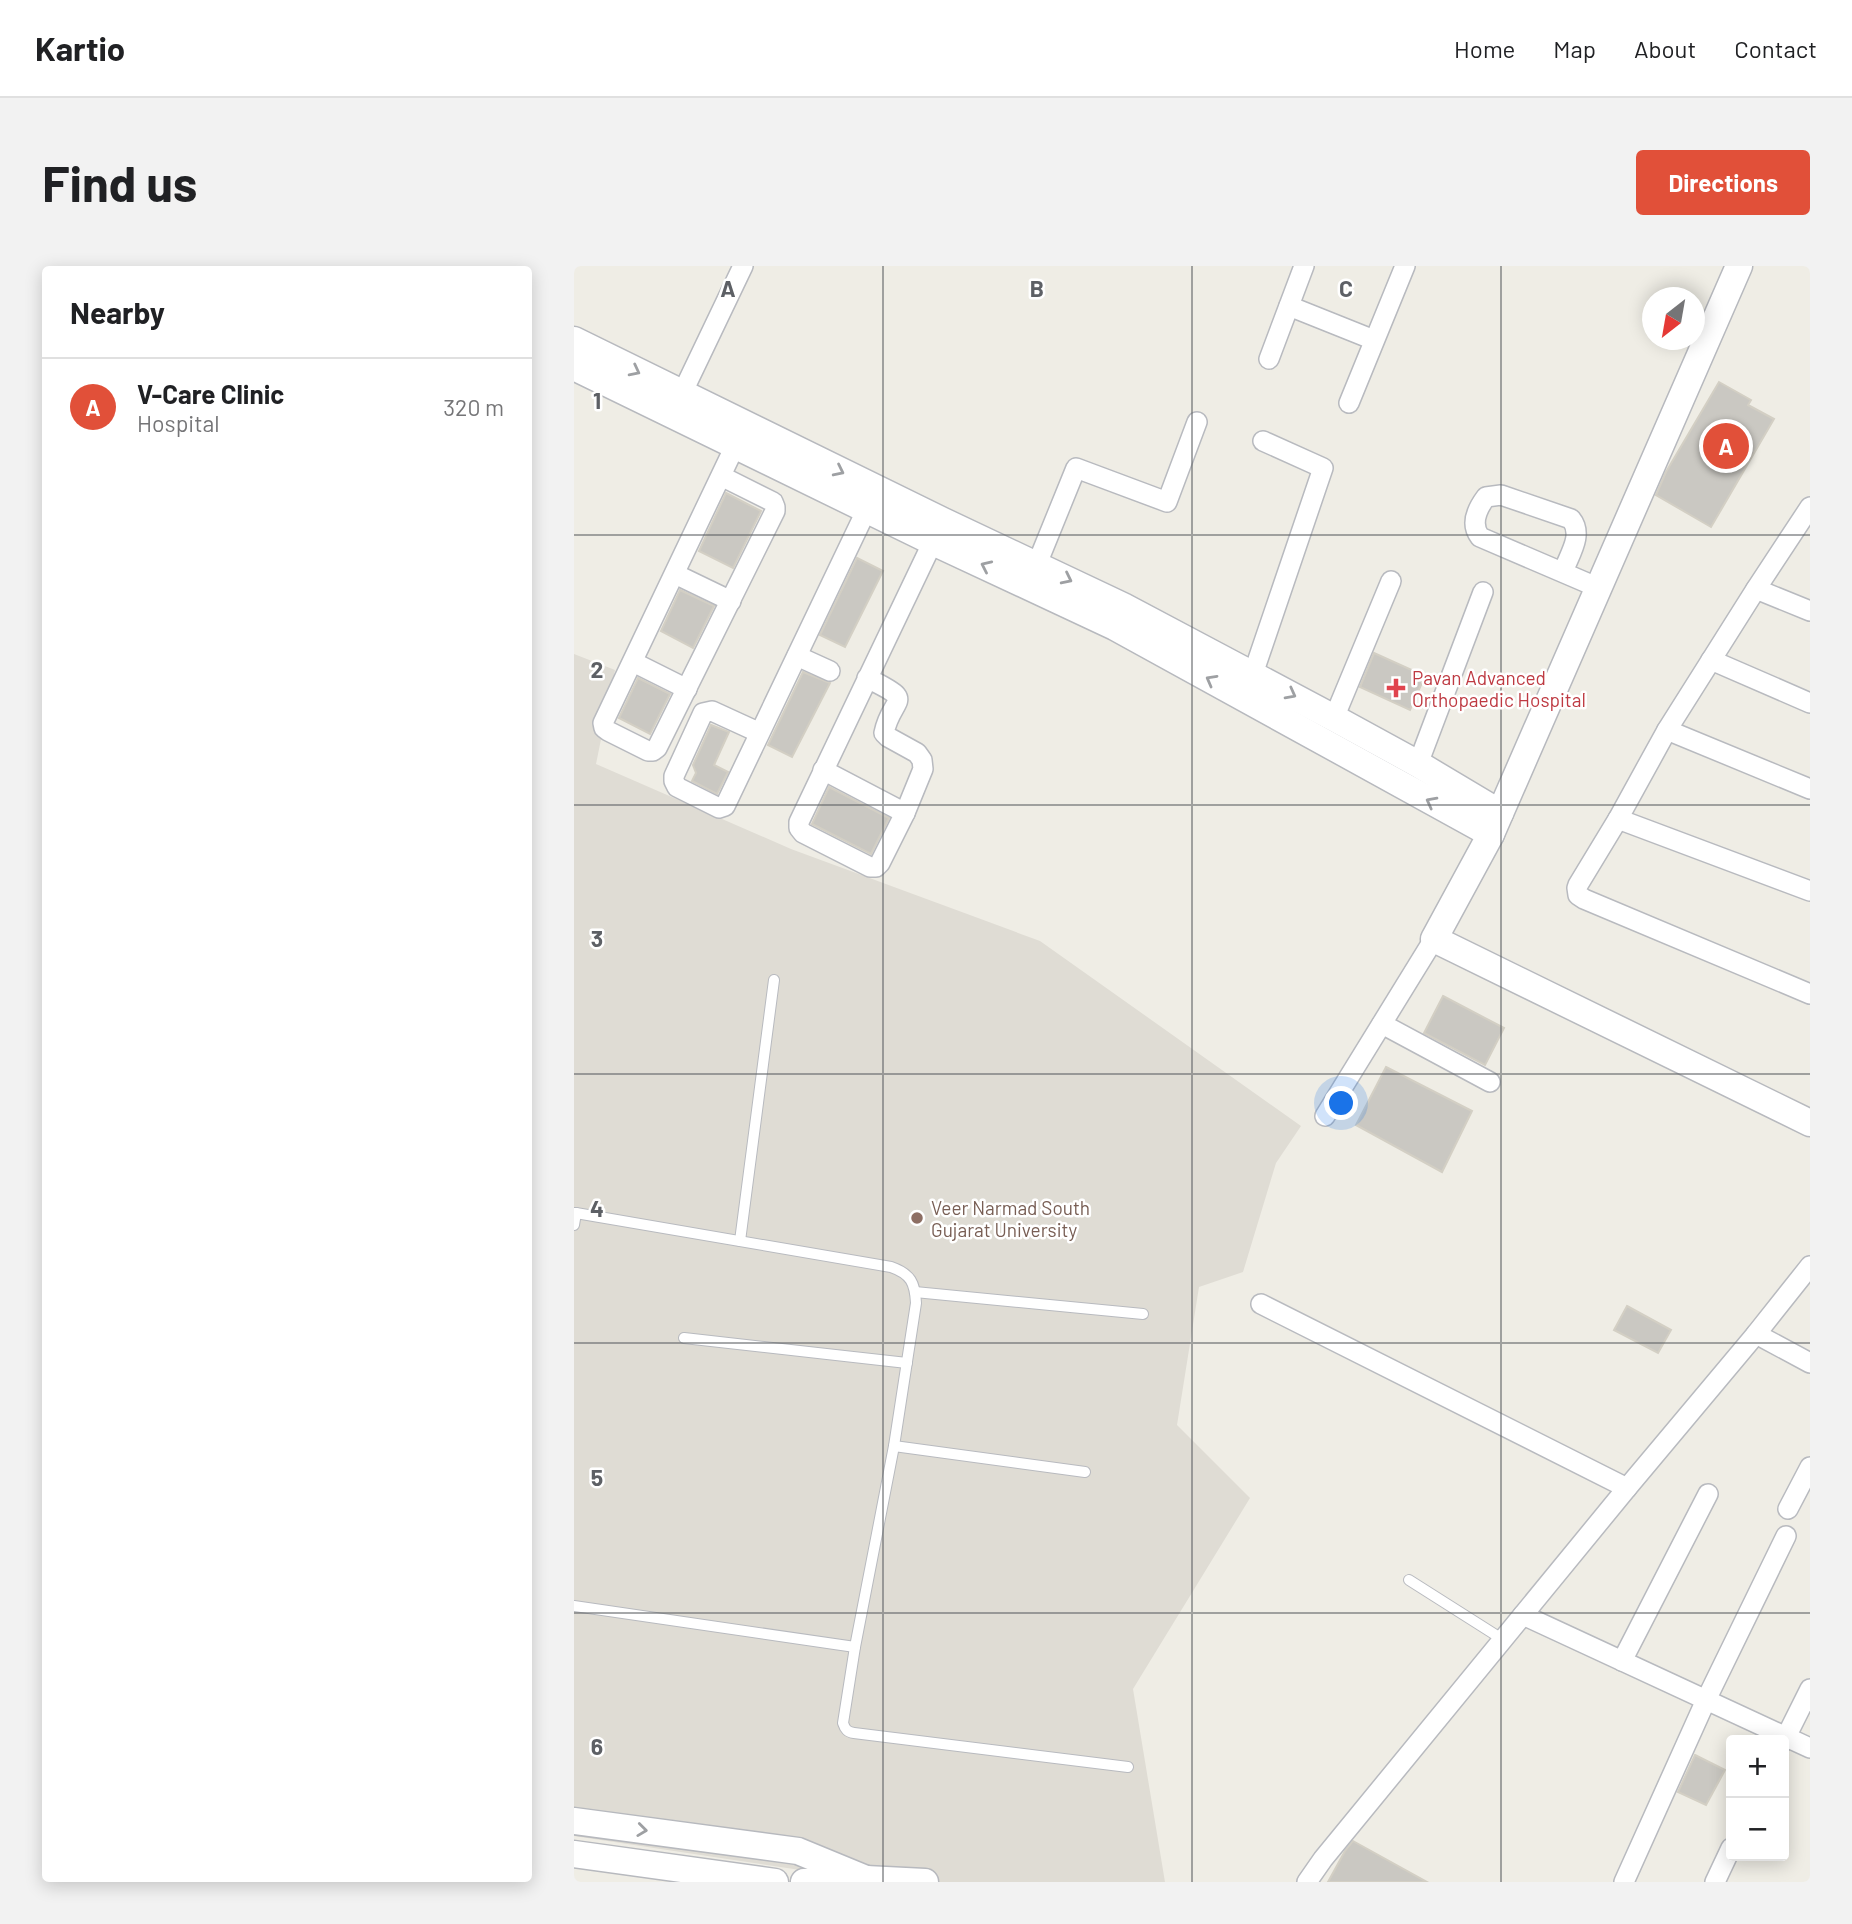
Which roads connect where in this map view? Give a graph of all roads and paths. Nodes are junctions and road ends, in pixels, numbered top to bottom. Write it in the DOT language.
graph roads {
  1 [pos="744,266"];
  2 [pos="1304,266"];
  3 [pos="1405,266"];
  4 [pos="1739,266"];
  5 [pos="1289,306"];
  6 [pos="574,340"];
  7 [pos="1374,340"];
  8 [pos="1269,359"];
  9 [pos="574,367"];
  10 [pos="1349,403"];
  11 [pos="676,405"];
  12 [pos="1197,422"];
  13 [pos="1263,441"];
  14 [pos="736,446"];
  15 [pos="721,476"];
  16 [pos="1810,507"];
  17 [pos="867,509"];
  18 [pos="938,531"];
  19 [pos="1037,564"];
  20 [pos="1563,572"];
  21 [pos="675,574"];
  22 [pos="1391,581"];
  23 [pos="1599,588"];
  24 [pos="1756,589"];
  25 [pos="1483,592"];
  26 [pos="731,601"];
  27 [pos="1810,611"];
  28 [pos="797,656"];
  29 [pos="1711,660"];
  30 [pos="633,662"];
  31 [pos="830,671"];
  32 [pos="1253,674"];
  33 [pos="867,678"];
  34 [pos="687,689"];
  35 [pos="1810,703"];
  36 [pos="1334,718"];
  37 [pos="1667,730"];
  38 [pos="760,733"];
  39 [pos="1418,764"];
  40 [pos="823,769"];
  41 [pos="1810,789"];
  42 [pos="905,813"];
  43 [pos="1618,819"];
  44 [pos="1496,824"];
  45 [pos="1810,891"];
  46 [pos="1434,939"];
  47 [pos="774,980"];
  48 [pos="1810,994"];
  49 [pos="1382,1024"];
  50 [pos="1490,1082"];
  51 [pos="1325,1116"];
  52 [pos="1810,1123"];
  53 [pos="575,1213"];
  54 [pos="574,1225"];
  55 [pos="740,1241"];
  56 [pos="1810,1266"];
  57 [pos="915,1292"];
  58 [pos="1261,1304"];
  59 [pos="1143,1314"];
  60 [pos="1756,1334"];
  61 [pos="684,1338"];
  62 [pos="907,1363"];
  63 [pos="1810,1363"];
  64 [pos="894,1446"];
  65 [pos="1810,1467"];
  66 [pos="1085,1472"];
  67 [pos="1627,1488"];
  68 [pos="1709,1494"];
  69 [pos="1788,1509"];
  70 [pos="1786,1536"];
  71 [pos="1409,1580"];
  72 [pos="574,1606"];
  73 [pos="1523,1615"];
  74 [pos="1502,1639"];
  75 [pos="855,1647"];
  76 [pos="1622,1661"];
  77 [pos="1810,1689"];
  78 [pos="1706,1700"];
  79 [pos="1777,1735"];
  80 [pos="1787,1735"];
  81 [pos="1789,1740"];
  82 [pos="1810,1748"];
  83 [pos="1128,1767"];
  84 [pos="574,1821"];
  85 [pos="574,1854"];
  86 [pos="1726,1859"];
  87 [pos="866,1879"];
  88 [pos="775,1882"];
  89 [pos="804,1882"];
  90 [pos="925,1882"];
  91 [pos="1307,1882"];
  92 [pos="1624,1882"];
  93 [pos="1715,1882"];
  1 -- 11 [label="street"];
  2 -- 5 [label="street"];
  3 -- 7 [label="street"];
  4 -- 23 [label="street"];
  5 -- 7 [label="street"];
  5 -- 8 [label="street"];
  6 -- 11 [label="street, one-way"];
  7 -- 10 [label="street"];
  9 -- 11 [label="street"];
  11 -- 14 [label="street"];
  11 -- 18 [label="street, one-way"];
  12 -- 19 [label="street"];
  13 -- 32 [label="street"];
  14 -- 15 [label="street"];
  14 -- 17 [label="street"];
  15 -- 21 [label="street"];
  15 -- 26 [label="street"];
  16 -- 24 [label="street"];
  17 -- 18 [label="street"];
  17 -- 28 [label="street"];
  18 -- 19 [label="street"];
  18 -- 33 [label="street"];
  44 -- 18 [label="street, one-way"];
  19 -- 32 [label="street, one-way"];
  20 -- 20 [label="street"];
  20 -- 23 [label="street"];
  21 -- 26 [label="street"];
  21 -- 30 [label="street"];
  22 -- 36 [label="street"];
  23 -- 44 [label="street"];
  24 -- 27 [label="street"];
  24 -- 29 [label="street"];
  25 -- 39 [label="street"];
  26 -- 34 [label="street"];
  28 -- 31 [label="street"];
  28 -- 38 [label="street"];
  29 -- 35 [label="street"];
  29 -- 37 [label="street"];
  30 -- 34 [label="street"];
  30 -- 34 [label="street"];
  32 -- 36 [label="street, one-way"];
  33 -- 40 [label="street"];
  33 -- 42 [label="street"];
  36 -- 39 [label="street"];
  37 -- 41 [label="street"];
  37 -- 43 [label="street"];
  38 -- 38 [label="street"];
  39 -- 44 [label="street"];
  40 -- 42 [label="street"];
  40 -- 42 [label="street"];
  43 -- 45 [label="street"];
  43 -- 48 [label="street"];
  44 -- 46 [label="street"];
  46 -- 49 [label="street"];
  46 -- 52 [label="street"];
  47 -- 55 [label="lane"];
  49 -- 50 [label="street"];
  49 -- 51 [label="street"];
  53 -- 54 [label="lane"];
  53 -- 55 [label="lane"];
  55 -- 57 [label="lane"];
  56 -- 60 [label="street"];
  57 -- 59 [label="lane"];
  57 -- 62 [label="lane"];
  58 -- 67 [label="street"];
  60 -- 63 [label="street"];
  60 -- 67 [label="street"];
  61 -- 62 [label="lane"];
  62 -- 64 [label="lane"];
  64 -- 66 [label="lane"];
  64 -- 75 [label="lane"];
  65 -- 69 [label="street"];
  67 -- 73 [label="street"];
  68 -- 76 [label="street"];
  70 -- 78 [label="street"];
  71 -- 74 [label="lane"];
  72 -- 75 [label="lane"];
  73 -- 74 [label="street"];
  73 -- 76 [label="street"];
  74 -- 91 [label="street"];
  75 -- 83 [label="lane"];
  76 -- 78 [label="street"];
  77 -- 80 [label="street"];
  78 -- 79 [label="street"];
  78 -- 92 [label="street"];
  81 -- 82 [label="street"];
  84 -- 87 [label="street, one-way"];
  85 -- 88 [label="street"];
  86 -- 93 [label="street"];
  87 -- 89 [label="street"];
  87 -- 90 [label="street"];
}
